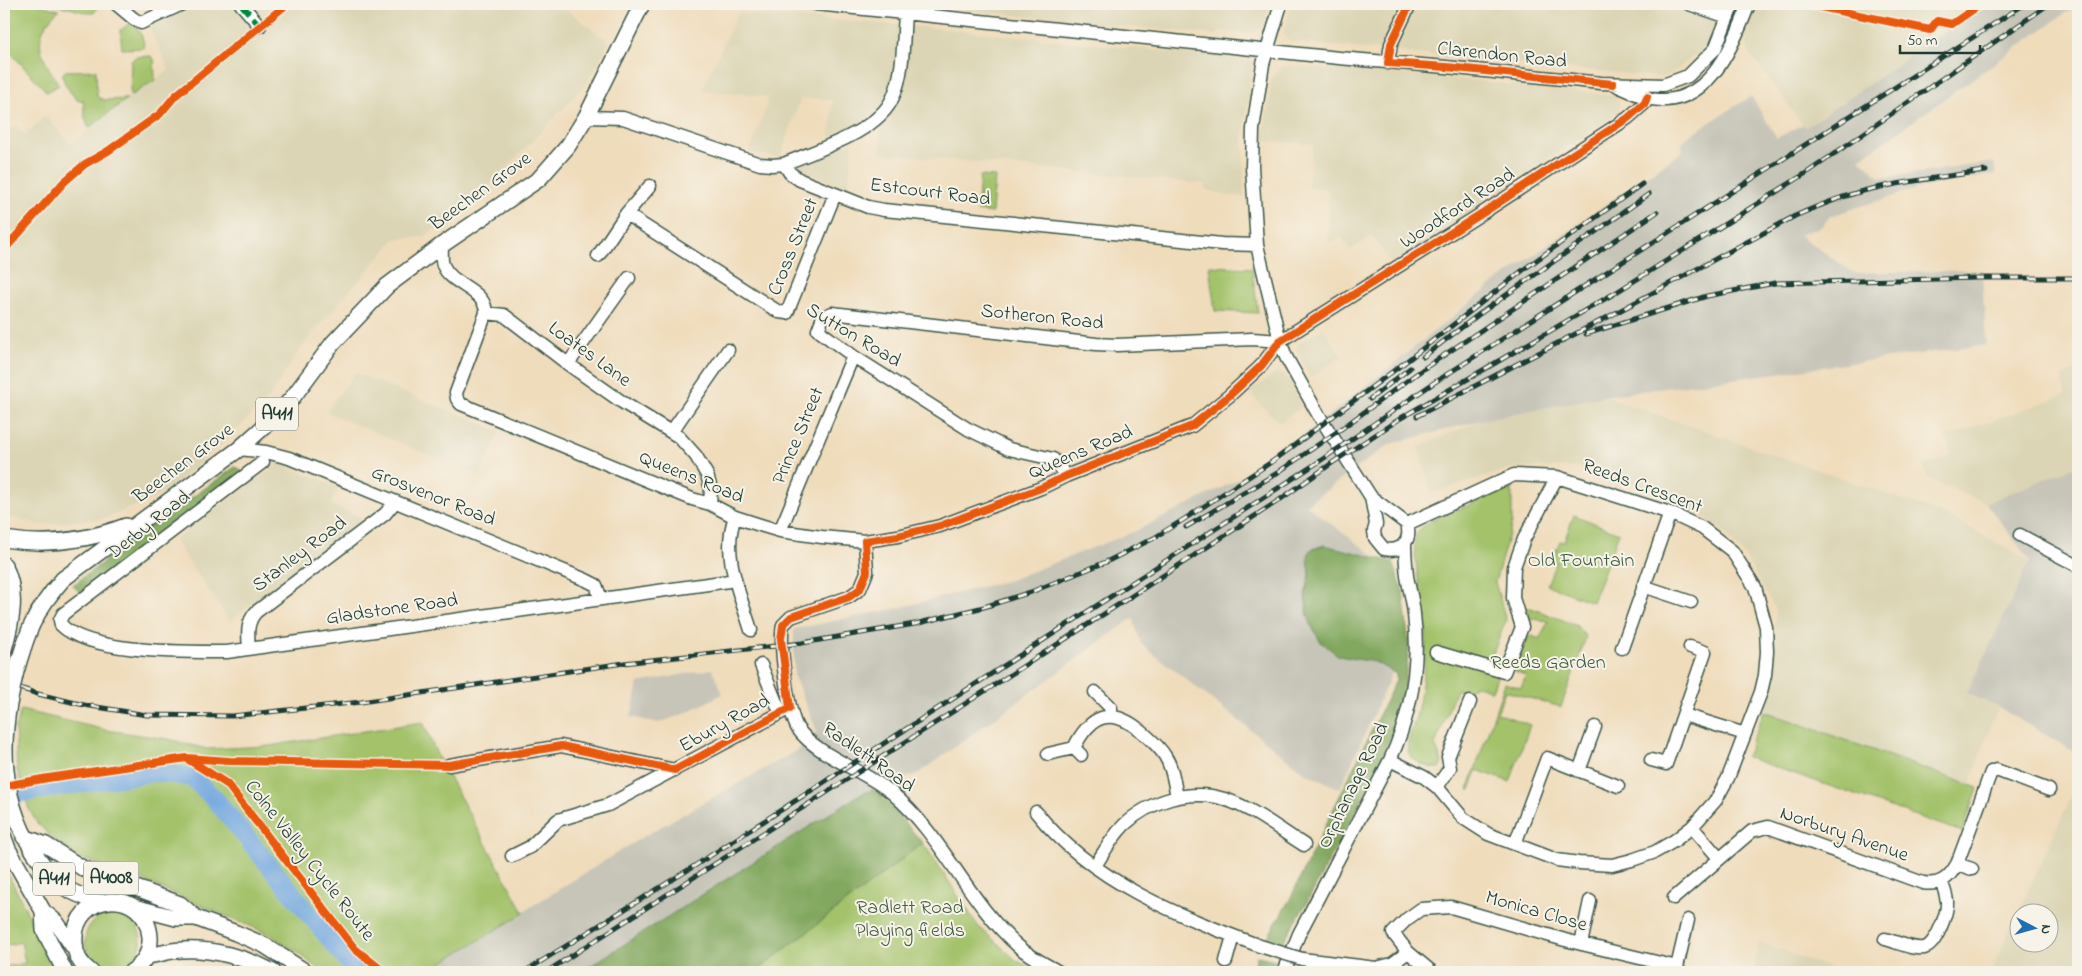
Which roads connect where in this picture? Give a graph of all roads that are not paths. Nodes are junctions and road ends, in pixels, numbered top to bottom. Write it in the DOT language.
graph roads {
  1 [pos="116,4"];
  2 [pos="182,4"];
  3 [pos="241,4"];
  4 [pos="642,4"];
  5 [pos="816,4"];
  6 [pos="1281,4"];
  7 [pos="1410,4"];
  8 [pos="1688,4"];
  9 [pos="1733,4"];
  10 [pos="1749,4"];
  11 [pos="905,14"];
  12 [pos="1728,17"];
  13 [pos="260,26"];
  14 [pos="1268,51"];
  15 [pos="1388,63"];
  16 [pos="1613,84"];
  17 [pos="1663,85"];
  18 [pos="1630,92"];
  19 [pos="1647,97"];
  20 [pos="586,117"];
  21 [pos="1628,118"];
  22 [pos="784,164"];
  23 [pos="650,186"];
  24 [pos="835,194"];
  25 [pos="626,214"];
  26 [pos="442,245"];
  27 [pos="1257,245"];
  28 [pos="598,256"];
  29 [pos="629,278"];
  30 [pos="486,313"];
  31 [pos="787,313"];
  32 [pos="823,336"];
  33 [pos="1280,341"];
  34 [pos="728,350"];
  35 [pos="853,356"];
  36 [pos="568,364"];
  37 [pos="672,431"];
  38 [pos="239,449"];
  39 [pos="262,462"];
  40 [pos="1066,476"];
  41 [pos="1557,477"];
  42 [pos="1370,497"];
  43 [pos="394,502"];
  44 [pos="710,504"];
  45 [pos="1670,513"];
  46 [pos="1393,516"];
  47 [pos="735,517"];
  48 [pos="146,519"];
  49 [pos="1376,524"];
  50 [pos="1407,524"];
  51 [pos="780,531"];
  52 [pos="2020,536"];
  53 [pos="4,539"];
  54 [pos="865,540"];
  55 [pos="1404,545"];
  56 [pos="1392,550"];
  57 [pos="4,565"];
  58 [pos="2078,566"];
  59 [pos="1407,575"];
  60 [pos="735,578"];
  61 [pos="1643,586"];
  62 [pos="601,599"];
  63 [pos="1691,602"];
  64 [pos="60,620"];
  65 [pos="751,630"];
  66 [pos="1622,648"];
  67 [pos="1690,648"];
  68 [pos="4,649"];
  69 [pos="250,649"];
  70 [pos="1436,652"];
  71 [pos="761,665"];
  72 [pos="1095,692"];
  73 [pos="1470,702"];
  74 [pos="785,710"];
  75 [pos="1684,714"];
  76 [pos="1110,716"];
  77 [pos="1595,727"];
  78 [pos="1745,734"];
  79 [pos="1048,754"];
  80 [pos="1390,760"];
  81 [pos="1651,760"];
  82 [pos="5,764"];
  83 [pos="449,765"];
  84 [pos="675,770"];
  85 [pos="1579,772"];
  86 [pos="1618,786"];
  87 [pos="1437,787"];
  88 [pos="2049,790"];
  89 [pos="1177,797"];
  90 [pos="1036,812"];
  91 [pos="1692,827"];
  92 [pos="24,837"];
  93 [pos="4,838"];
  94 [pos="1515,844"];
  95 [pos="1304,845"];
  96 [pos="512,856"];
  97 [pos="1719,858"];
  98 [pos="1957,864"];
  99 [pos="1095,866"];
  100 [pos="1972,869"];
  101 [pos="1941,882"];
  102 [pos="1674,898"];
  103 [pos="1590,901"];
  104 [pos="99,902"];
  105 [pos="134,907"];
  106 [pos="43,911"];
  107 [pos="196,918"];
  108 [pos="1688,920"];
  109 [pos="1233,936"];
  110 [pos="1886,939"];
  111 [pos="1581,944"];
  112 [pos="75,949"];
  113 [pos="1408,952"];
  114 [pos="147,956"];
  115 [pos="1226,961"];
  116 [pos="1376,970"];
  117 [pos="1679,970"];
  118 [pos="264,971"];
  119 [pos="65,972"];
  120 [pos="91,972"];
  121 [pos="132,972"];
  122 [pos="306,972"];
  123 [pos="1059,972"];
  124 [pos="1284,972"];
  125 [pos="1432,972"];
  1 -- 2 [label="street"];
  3 -- 13 [label="street"];
  4 -- 20 [label="main road, Beechen Grove / A411"];
  5 -- 11 [label="street, Clarendon Road"];
  6 -- 14 [label="street, Orphanage Road"];
  7 -- 15 [label="street"];
  8 -- 12 [label="street"];
  9 -- 12 [label="street"];
  10 -- 19 [label="street"];
  11 -- 14 [label="street, Clarendon Road"];
  11 -- 22 [label="street"];
  12 -- 17 [label="street"];
  14 -- 15 [label="street, Clarendon Road"];
  14 -- 27 [label="street, Orphanage Road"];
  15 -- 16 [label="street, Clarendon Road"];
  16 -- 17 [label="street"];
  16 -- 18 [label="street"];
  17 -- 19 [label="street, Woodford Road"];
  18 -- 19 [label="street"];
  18 -- 21 [label="street"];
  19 -- 21 [label="street, Woodford Road"];
  20 -- 22 [label="street"];
  20 -- 26 [label="main road, Beechen Grove / A411"];
  21 -- 33 [label="street, Woodford Road"];
  22 -- 24 [label="street, Estcourt Road"];
  23 -- 25 [label="street"];
  24 -- 27 [label="street, Estcourt Road"];
  24 -- 31 [label="street, Cross Street"];
  25 -- 28 [label="street"];
  25 -- 31 [label="street, Sutton Road"];
  26 -- 30 [label="street"];
  26 -- 38 [label="main road, Beechen Grove / A411"];
  27 -- 33 [label="street, Orphanage Road"];
  29 -- 36 [label="street"];
  30 -- 36 [label="street, Loates Lane"];
  30 -- 44 [label="street, Queens Road"];
  32 -- 33 [label="street, Sotheron Road"];
  32 -- 35 [label="street, Sutton Road"];
  33 -- 40 [label="street, Queens Road"];
  33 -- 42 [label="street, Orphanage Road"];
  34 -- 37 [label="street"];
  35 -- 40 [label="street, Sutton Road"];
  35 -- 51 [label="street, Prince Street"];
  36 -- 37 [label="street, Loates Lane"];
  37 -- 44 [label="street, Loates Lane"];
  38 -- 43 [label="street, Grosvenor Road"];
  38 -- 48 [label="main road, Beechen Grove / A411"];
  39 -- 64 [label="street, Derby Road"];
  40 -- 54 [label="street, Queens Road"];
  41 -- 45 [label="street, Reeds Crescent"];
  41 -- 50 [label="street, Reeds Crescent"];
  41 -- 70 [label="street"];
  42 -- 46 [label="street, Orphanage Road"];
  42 -- 49 [label="street, Orphanage Road"];
  43 -- 62 [label="street, Grosvenor Road"];
  43 -- 69 [label="street, Stanley Road"];
  44 -- 47 [label="street, Queens Road"];
  45 -- 61 [label="street"];
  45 -- 78 [label="street, Reeds Crescent"];
  46 -- 49 [label="street"];
  46 -- 50 [label="street, Orphanage Road"];
  47 -- 51 [label="street, Queens Road"];
  47 -- 60 [label="street"];
  48 -- 53 [label="main road, A411"];
  48 -- 82 [label="main road, Beechen Grove / A411, bridge"];
  49 -- 56 [label="street, Orphanage Road"];
  50 -- 55 [label="street, Orphanage Road"];
  51 -- 54 [label="street, Queens Road"];
  52 -- 58 [label="street"];
  54 -- 74 [label="street, Radlett Road"];
  55 -- 56 [label="street"];
  55 -- 59 [label="street, Orphanage Road"];
  56 -- 59 [label="street, Orphanage Road"];
  57 -- 68 [label="main road"];
  59 -- 80 [label="street, Orphanage Road"];
  60 -- 62 [label="street, Gladstone Road"];
  60 -- 65 [label="street"];
  61 -- 63 [label="street"];
  61 -- 66 [label="street"];
  62 -- 69 [label="street, Gladstone Road"];
  64 -- 69 [label="street, Gladstone Road"];
  67 -- 75 [label="street"];
  71 -- 74 [label="street"];
  72 -- 76 [label="street"];
  73 -- 87 [label="street"];
  74 -- 84 [label="street, Ebury Road"];
  74 -- 123 [label="street, Radlett Road"];
  75 -- 78 [label="street"];
  75 -- 81 [label="street"];
  76 -- 79 [label="street"];
  76 -- 89 [label="street"];
  77 -- 85 [label="street"];
  78 -- 91 [label="street, Reeds Crescent"];
  80 -- 87 [label="street, Reeds Crescent"];
  80 -- 124 [label="street, Orphanage Road"];
  82 -- 92 [label="main road, Beechen Grove / A411"];
  83 -- 84 [label="street"];
  84 -- 96 [label="street, Ebury Road"];
  85 -- 86 [label="street"];
  85 -- 94 [label="street"];
  87 -- 94 [label="street, Reeds Crescent"];
  88 -- 98 [label="street"];
  89 -- 95 [label="street"];
  89 -- 99 [label="street"];
  90 -- 99 [label="street"];
  91 -- 94 [label="street, Reeds Crescent"];
  91 -- 97 [label="street"];
  92 -- 104 [label="main road, Beechen Grove / A411"];
  92 -- 107 [label="main road, A4008"];
  93 -- 106 [label="main road, A411"];
  97 -- 101 [label="street, Norbury Avenue"];
  97 -- 102 [label="street, Norbury Avenue"];
  98 -- 100 [label="street"];
  98 -- 101 [label="street"];
  99 -- 109 [label="street"];
  101 -- 110 [label="street"];
  103 -- 111 [label="street"];
  104 -- 105 [label="main road"];
  104 -- 112 [label="main road"];
  105 -- 107 [label="main road, A4008"];
  105 -- 114 [label="main road"];
  106 -- 112 [label="main road, A411"];
  106 -- 119 [label="main road, A411"];
  107 -- 122 [label="main road, A4008"];
  108 -- 117 [label="street, Monica Close"];
  109 -- 115 [label="street"];
  109 -- 116 [label="street, bridge"];
  111 -- 113 [label="street, Monica Close"];
  111 -- 117 [label="street, Monica Close"];
  112 -- 120 [label="main road"];
  113 -- 116 [label="street"];
  113 -- 125 [label="street"];
  114 -- 118 [label="main road"];
  114 -- 121 [label="main road"];
}
